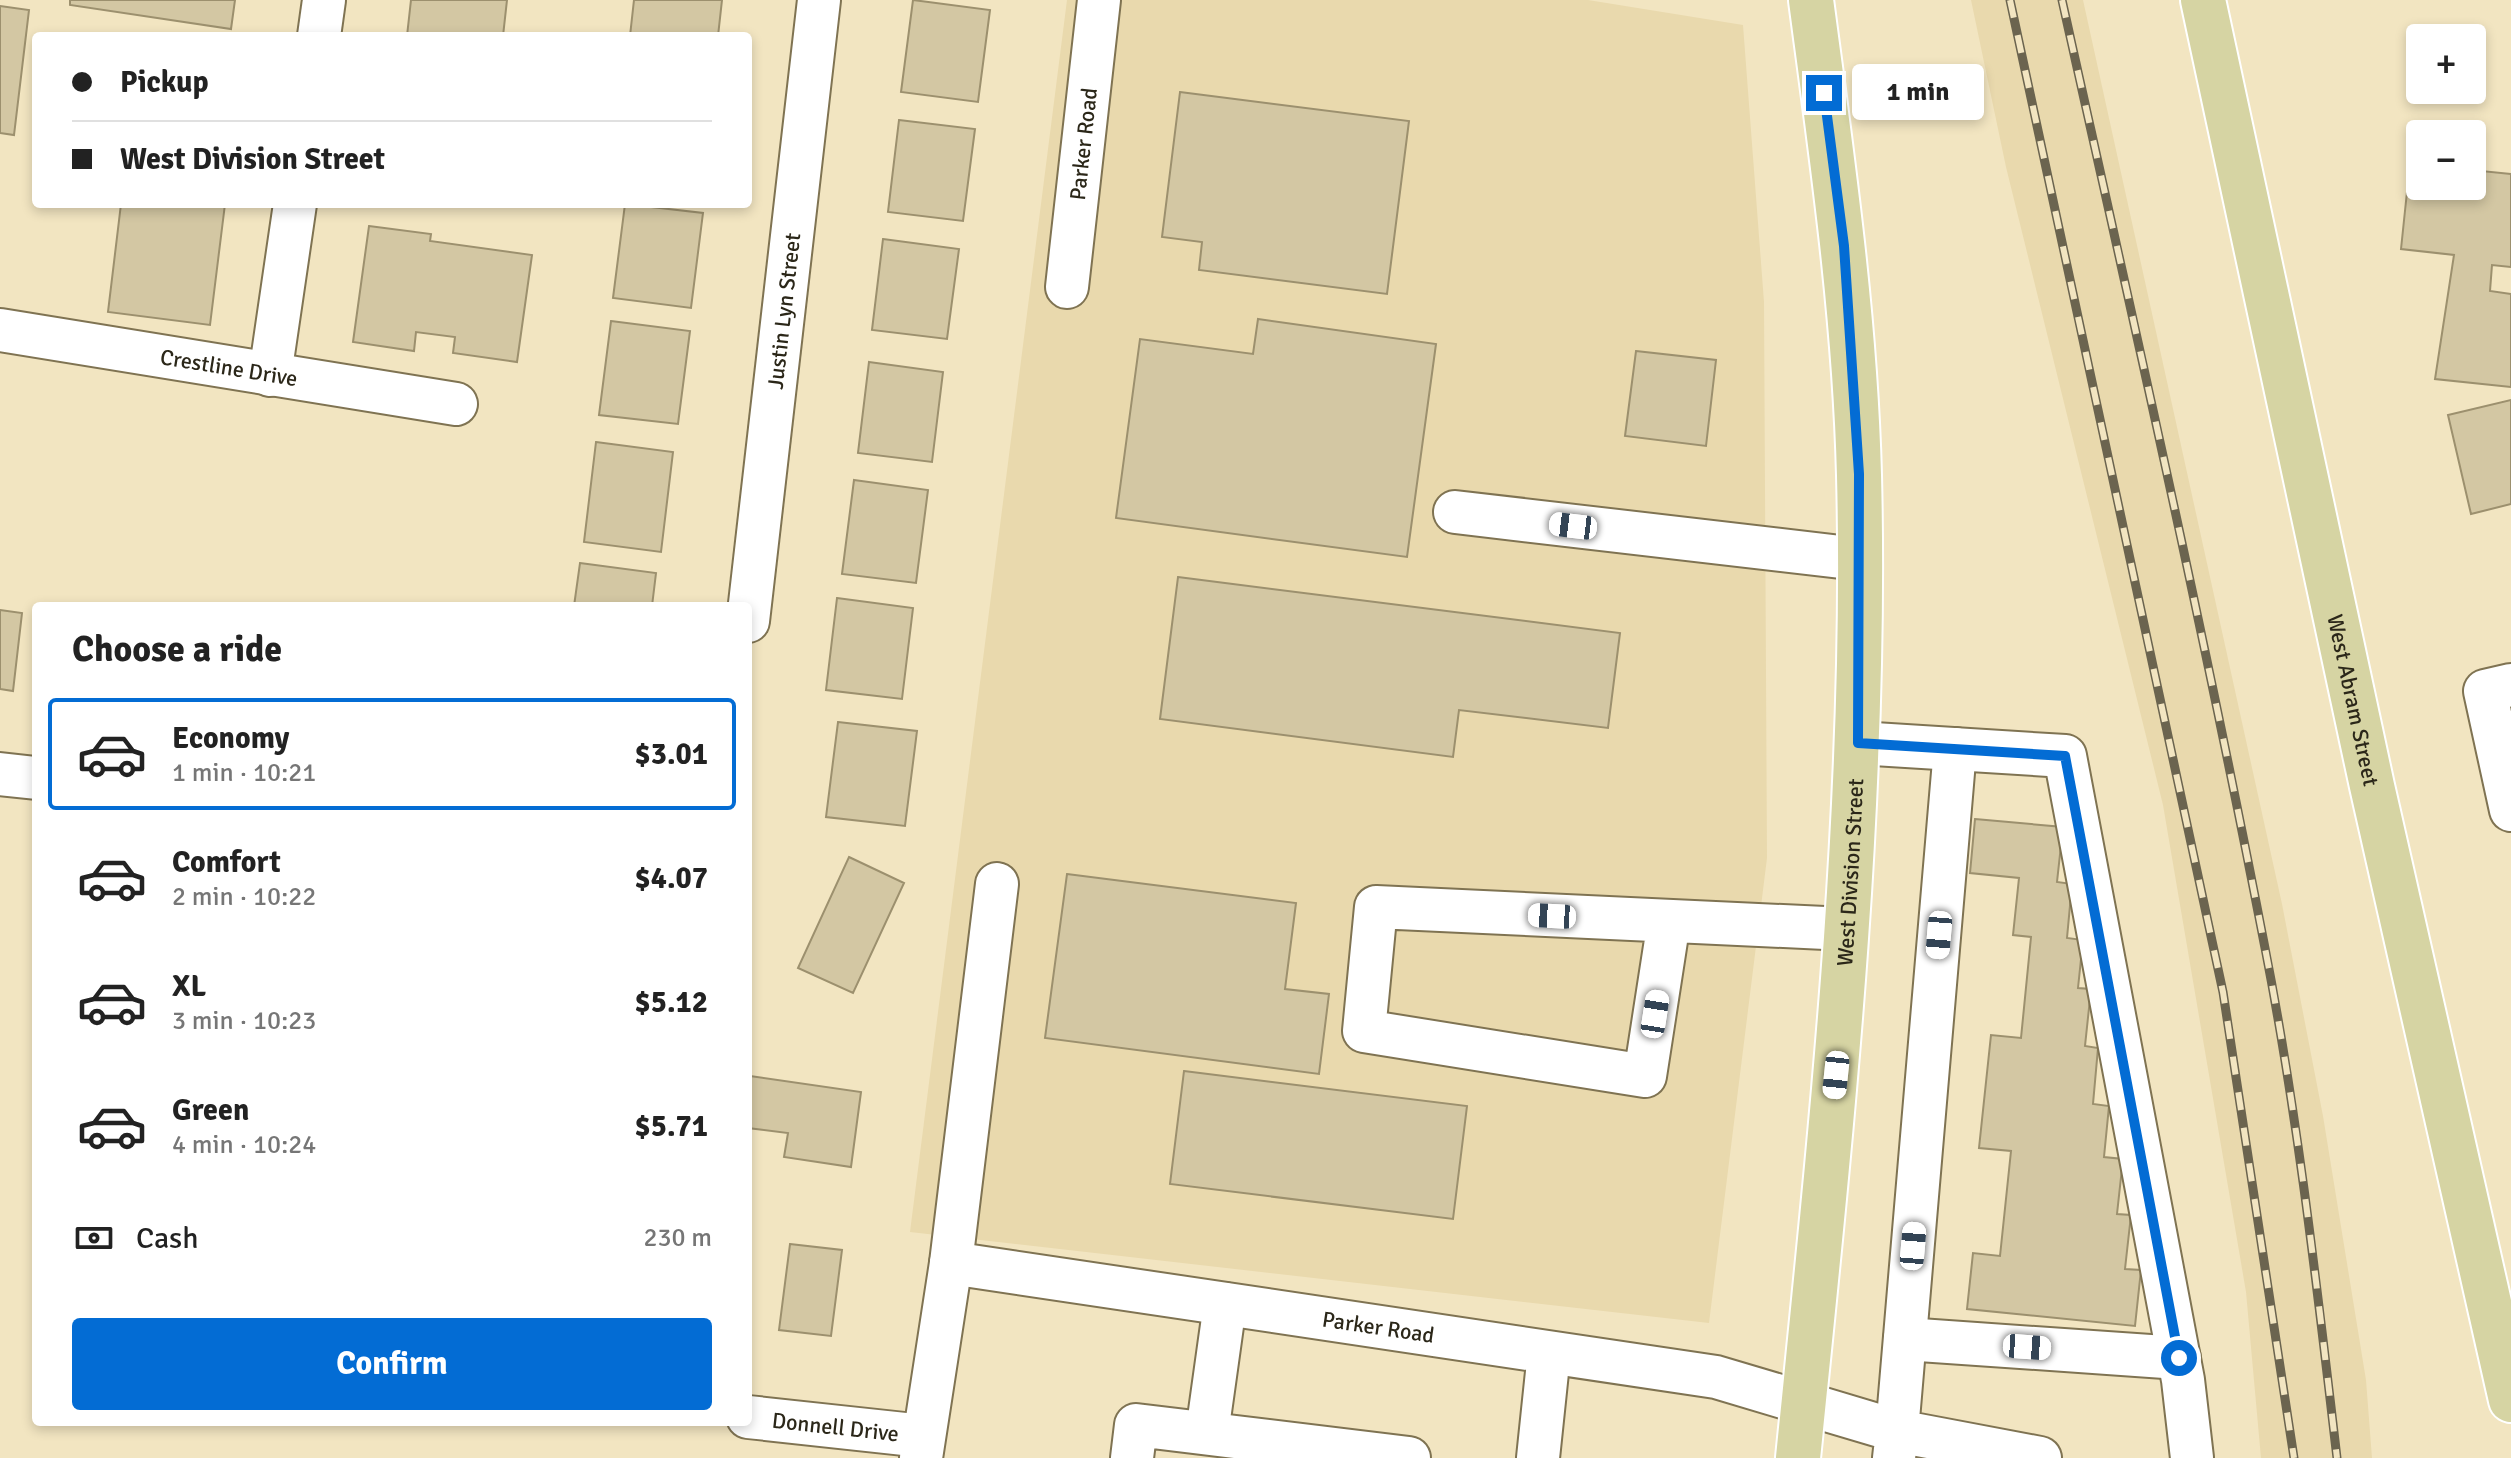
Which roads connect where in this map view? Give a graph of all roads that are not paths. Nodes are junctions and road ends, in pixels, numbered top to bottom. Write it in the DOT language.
graph roads {
  1 [pos="324,0"];
  2 [pos="819,0"];
  3 [pos="1099,0"];
  4 [pos="2203,0"];
  5 [pos="1806,1"];
  6 [pos="320,32"];
  7 [pos="294,208"];
  8 [pos="1067,287"];
  9 [pos="0,330"];
  10 [pos="270,375"];
  11 [pos="456,404"];
  12 [pos="1455,512"];
  13 [pos="1858,559"];
  14 [pos="750,602"];
  15 [pos="2511,685"];
  16 [pos="1858,743"];
  17 [pos="1955,749"];
  18 [pos="0,774"];
  19 [pos="32,778"];
  20 [pos="2511,810"];
  21 [pos="997,884"];
  22 [pos="1669,921"];
  23 [pos="1846,929"];
  24 [pos="951,1263"];
  25 [pos="1225,1304"];
  26 [pos="1905,1339"];
  27 [pos="1549,1353"];
  28 [pos="2179,1358"];
  29 [pos="2511,1400"];
  30 [pos="1803,1404"];
  31 [pos="752,1418"];
  32 [pos="1207,1433"];
  33 [pos="1896,1444"];
  34 [pos="922,1447"];
  35 [pos="1266,1449"];
  36 [pos="1132,1458"];
  37 [pos="1409,1458"];
  38 [pos="1538,1458"];
  39 [pos="1798,1458"];
  40 [pos="2040,1458"];
  41 [pos="2192,1458"];
  1 -- 6 [label="street"];
  2 -- 14 [label="street, Justin Lyn Street"];
  3 -- 8 [label="street, Parker Road"];
  4 -- 29 [label="main road, West Abram Street"];
  5 -- 13 [label="main road, West Division Street"];
  7 -- 10 [label="street"];
  9 -- 10 [label="street, Crestline Drive"];
  10 -- 11 [label="street, Crestline Drive"];
  12 -- 13 [label="street"];
  13 -- 16 [label="main road, West Division Street"];
  15 -- 20 [label="street"];
  16 -- 17 [label="street"];
  16 -- 23 [label="main road, West Division Street"];
  17 -- 26 [label="street"];
  17 -- 28 [label="street"];
  18 -- 19 [label="street"];
  21 -- 24 [label="street"];
  22 -- 22 [label="street"];
  22 -- 23 [label="street"];
  23 -- 30 [label="main road, West Division Street"];
  24 -- 25 [label="street, Parker Road"];
  24 -- 34 [label="street"];
  25 -- 27 [label="street, Parker Road"];
  25 -- 32 [label="street"];
  26 -- 28 [label="street"];
  26 -- 33 [label="street"];
  27 -- 30 [label="street, Parker Road"];
  27 -- 38 [label="street"];
  28 -- 41 [label="street"];
  30 -- 33 [label="street, Parker Road"];
  30 -- 39 [label="main road, West Division Street"];
  31 -- 34 [label="street, Donnell Drive"];
  32 -- 35 [label="street"];
  32 -- 36 [label="street"];
  33 -- 40 [label="street, Parker Road"];
  35 -- 37 [label="street"];
}
